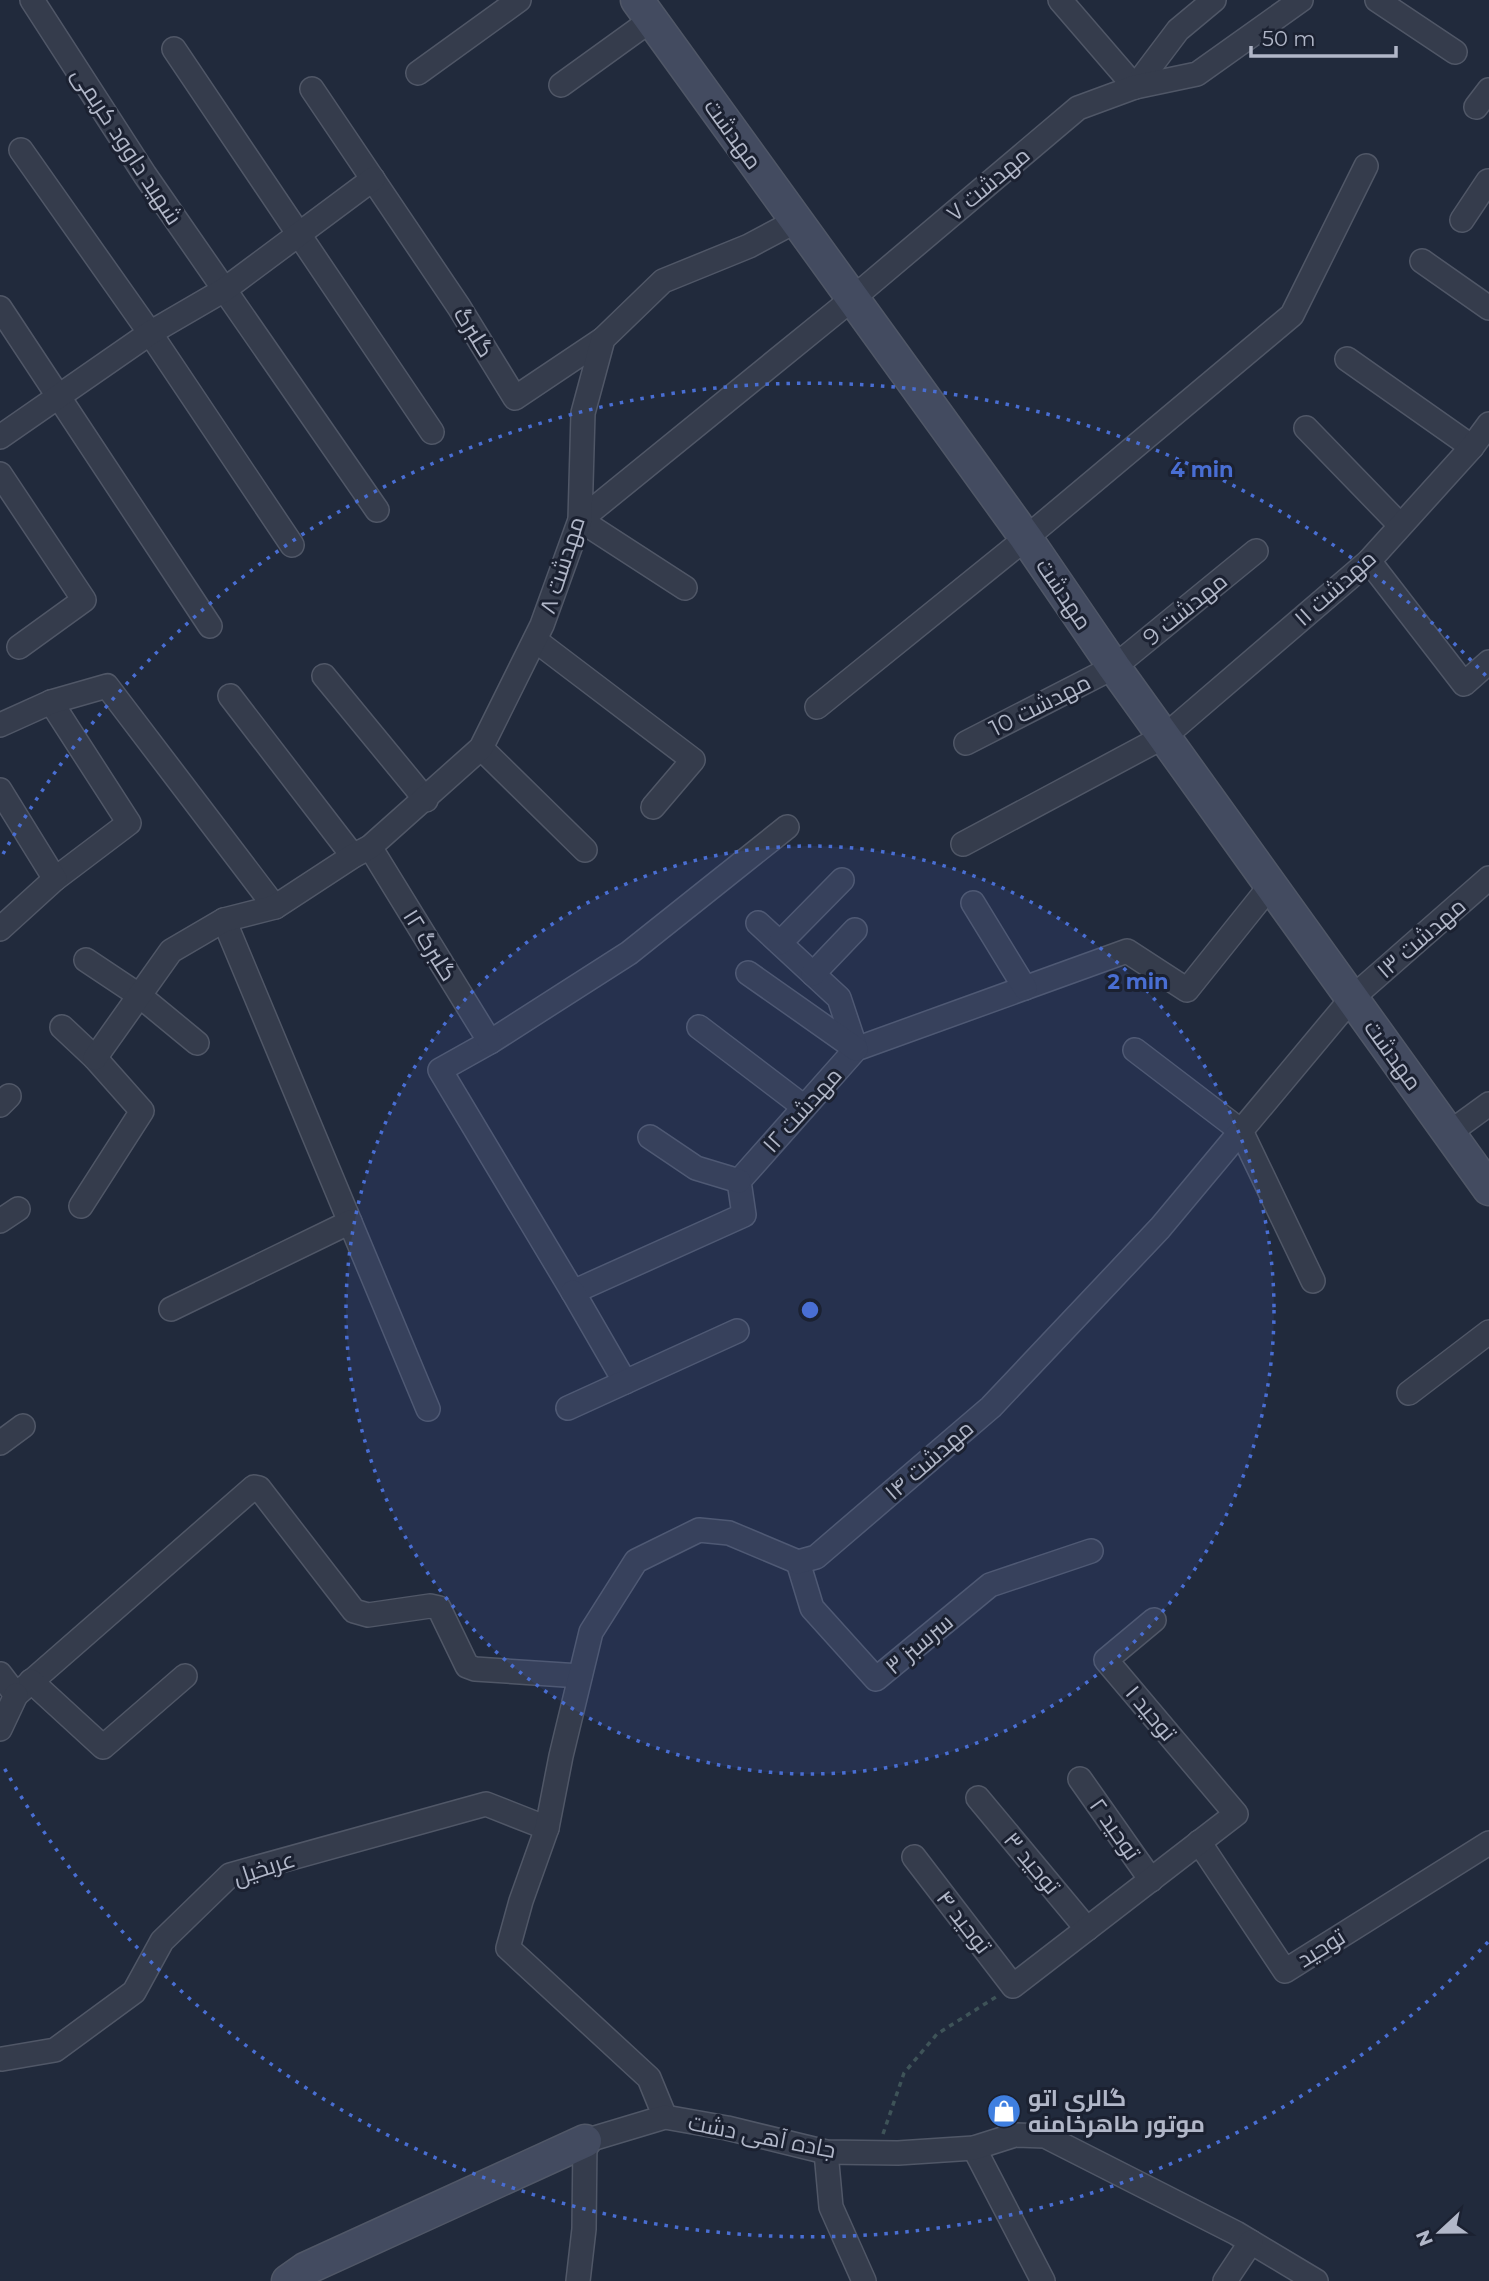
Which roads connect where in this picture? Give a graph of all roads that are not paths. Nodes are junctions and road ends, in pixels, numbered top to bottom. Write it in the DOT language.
graph roads {
  1 [pos="32,0"];
  2 [pos="519,0"];
  3 [pos="1060,0"];
  4 [pos="1214,0"];
  5 [pos="1301,0"];
  6 [pos="1377,0"];
  7 [pos="641,5"];
  8 [pos="174,49"];
  9 [pos="1455,52"];
  10 [pos="418,73"];
  11 [pos="561,85"];
  12 [pos="1135,87"];
  13 [pos="312,89"];
  14 [pos="21,150"];
  15 [pos="1366,166"];
  16 [pos="373,179"];
  17 [pos="1489,181"];
  18 [pos="1462,220"];
  19 [pos="796,221"];
  20 [pos="300,235"];
  21 [pos="1422,261"];
  22 [pos="224,290"];
  23 [pos="852,299"];
  24 [pos="0,308"];
  25 [pos="1489,308"];
  26 [pos="150,333"];
  27 [pos="603,339"];
  28 [pos="1347,359"];
  29 [pos="57,397"];
  30 [pos="1489,424"];
  31 [pos="1306,428"];
  32 [pos="432,432"];
  33 [pos="0,437"];
  34 [pos="1472,447"];
  35 [pos="0,474"];
  36 [pos="377,510"];
  37 [pos="580,520"];
  38 [pos="1400,525"];
  39 [pos="1026,538"];
  40 [pos="292,545"];
  41 [pos="1256,551"];
  42 [pos="1369,561"];
  43 [pos="685,588"];
  44 [pos="210,626"];
  45 [pos="534,640"];
  46 [pos="19,647"];
  47 [pos="1489,662"];
  48 [pos="1114,667"];
  49 [pos="324,676"];
  50 [pos="230,696"];
  51 [pos="51,702"];
  52 [pos="817,707"];
  53 [pos="0,725"];
  54 [pos="1165,736"];
  55 [pos="966,743"];
  56 [pos="481,748"];
  57 [pos="0,790"];
  58 [pos="426,800"];
  59 [pos="653,807"];
  60 [pos="787,827"];
  61 [pos="963,844"];
  62 [pos="585,850"];
  63 [pos="361,851"];
  64 [pos="55,878"];
  65 [pos="1489,878"];
  66 [pos="842,880"];
  67 [pos="1271,885"];
  68 [pos="973,903"];
  69 [pos="275,906"];
  70 [pos="223,920"];
  71 [pos="758,923"];
  72 [pos="0,929"];
  73 [pos="855,930"];
  74 [pos="780,943"];
  75 [pos="86,960"];
  76 [pos="748,973"];
  77 [pos="813,974"];
  78 [pos="1025,988"];
  79 [pos="140,996"];
  80 [pos="1352,998"];
  81 [pos="62,1027"];
  82 [pos="699,1027"];
  83 [pos="490,1042"];
  84 [pos="197,1043"];
  85 [pos="856,1049"];
  86 [pos="1135,1050"];
  87 [pos="95,1058"];
  88 [pos="1489,1104"];
  89 [pos="804,1107"];
  90 [pos="1241,1131"];
  91 [pos="1449,1133"];
  92 [pos="650,1137"];
  93 [pos="739,1181"];
  94 [pos="1489,1189"];
  95 [pos="81,1206"];
  96 [pos="350,1222"];
  97 [pos="1313,1281"];
  98 [pos="573,1293"];
  99 [pos="171,1309"];
  100 [pos="737,1331"];
  101 [pos="1489,1332"];
  102 [pos="625,1382"];
  103 [pos="1409,1393"];
  104 [pos="568,1408"];
  105 [pos="428,1409"];
  106 [pos="23,1426"];
  107 [pos="0,1443"];
  108 [pos="1091,1551"];
  109 [pos="798,1562"];
  110 [pos="1154,1620"];
  111 [pos="0,1674"];
  112 [pos="185,1676"];
  113 [pos="580,1676"];
  114 [pos="23,1688"];
  115 [pos="0,1729"];
  116 [pos="1080,1779"];
  117 [pos="978,1798"];
  118 [pos="547,1828"];
  119 [pos="1199,1842"];
  120 [pos="1489,1843"];
  121 [pos="914,1857"];
  122 [pos="1151,1880"];
  123 [pos="1087,1929"];
  124 [pos="1,2058"];
  125 [pos="665,2117"];
  126 [pos="585,2141"];
  127 [pos="974,2148"];
  128 [pos="826,2152"];
  129 [pos="1251,2242"];
  130 [pos="288,2281"];
  131 [pos="578,2281"];
  132 [pos="864,2281"];
  133 [pos="1043,2281"];
  134 [pos="1225,2281"];
  135 [pos="1316,2281"];
  1 -- 22 [label="street, شهید داوود کریمی"];
  2 -- 10 [label="street"];
  3 -- 12 [label="street"];
  4 -- 12 [label="street"];
  5 -- 12 [label="street, مهدشت ۷"];
  6 -- 9 [label="street"];
  7 -- 11 [label="street"];
  7 -- 19 [label="street, مهدشت"];
  8 -- 20 [label="street"];
  12 -- 23 [label="street, مهدشت ۷"];
  13 -- 16 [label="street"];
  14 -- 26 [label="street"];
  15 -- 39 [label="street"];
  16 -- 20 [label="street"];
  16 -- 27 [label="street, گلبرگ"];
  17 -- 18 [label="street"];
  19 -- 23 [label="street, مهدشت"];
  19 -- 27 [label="street"];
  20 -- 22 [label="street"];
  20 -- 32 [label="street"];
  21 -- 25 [label="street"];
  22 -- 26 [label="street"];
  22 -- 36 [label="street, شهید داوود کریمی"];
  23 -- 37 [label="street, مهدشت ۷"];
  23 -- 39 [label="street, مهدشت"];
  24 -- 29 [label="street"];
  26 -- 29 [label="street"];
  26 -- 40 [label="street"];
  27 -- 37 [label="street, مهدشت ۸"];
  28 -- 34 [label="street"];
  29 -- 33 [label="street"];
  29 -- 44 [label="street"];
  30 -- 34 [label="street, مهدشت ۱۱"];
  31 -- 38 [label="street"];
  34 -- 38 [label="street, مهدشت ۱۱"];
  35 -- 46 [label="street"];
  37 -- 43 [label="street"];
  37 -- 45 [label="street, مهدشت ۸"];
  38 -- 42 [label="street, مهدشت ۱۱"];
  39 -- 48 [label="street, مهدشت"];
  39 -- 52 [label="street"];
  41 -- 48 [label="street, مهدشت 9"];
  42 -- 47 [label="street"];
  42 -- 54 [label="street, مهدشت ۱۱"];
  45 -- 56 [label="street, مهدشت ۸"];
  45 -- 59 [label="street"];
  48 -- 54 [label="street, مهدشت"];
  48 -- 55 [label="street, مهدشت 10"];
  49 -- 58 [label="street"];
  50 -- 63 [label="street, گلبرگ ١٢"];
  51 -- 53 [label="street"];
  51 -- 64 [label="street"];
  51 -- 69 [label="street"];
  54 -- 61 [label="street, مهدشت ۱۱"];
  54 -- 67 [label="street, مهدشت"];
  56 -- 58 [label="street, مهدشت ۸"];
  56 -- 62 [label="street"];
  57 -- 64 [label="street"];
  58 -- 63 [label="street, مهدشت ۸"];
  60 -- 83 [label="street"];
  63 -- 69 [label="street, مهدشت ۸"];
  63 -- 83 [label="street, گلبرگ ١٢"];
  64 -- 72 [label="street"];
  65 -- 80 [label="street, مهدشت ۱۳"];
  66 -- 74 [label="street"];
  67 -- 78 [label="street, مهدشت ۱۲"];
  67 -- 80 [label="street, مهدشت"];
  68 -- 78 [label="street"];
  69 -- 70 [label="street, مهدشت ۸"];
  70 -- 79 [label="street, مهدشت ۸"];
  70 -- 96 [label="street"];
  71 -- 74 [label="street"];
  73 -- 77 [label="street"];
  74 -- 77 [label="street"];
  75 -- 79 [label="street"];
  76 -- 85 [label="street"];
  77 -- 85 [label="street"];
  78 -- 85 [label="street, مهدشت ۱۲"];
  79 -- 84 [label="street"];
  79 -- 87 [label="street, مهدشت ۸"];
  80 -- 90 [label="street, مهدشت ۱۴"];
  80 -- 91 [label="street, مهدشت"];
  81 -- 87 [label="street"];
  82 -- 89 [label="street"];
  83 -- 98 [label="street"];
  85 -- 89 [label="street, مهدشت ۱۲"];
  86 -- 90 [label="street"];
  87 -- 95 [label="street"];
  88 -- 91 [label="street"];
  89 -- 93 [label="street, مهدشت ۱۲"];
  90 -- 97 [label="street"];
  90 -- 109 [label="street, مهدشت ۱۴"];
  91 -- 94 [label="street, مهدشت"];
  92 -- 93 [label="street"];
  93 -- 98 [label="street"];
  96 -- 99 [label="street"];
  96 -- 105 [label="street"];
  98 -- 102 [label="street"];
  100 -- 102 [label="street"];
  101 -- 103 [label="street"];
  102 -- 104 [label="street"];
  106 -- 107 [label="street"];
  108 -- 109 [label="street, سرسبز ۳"];
  109 -- 113 [label="street"];
  110 -- 119 [label="street, توحید ۱"];
  111 -- 114 [label="street"];
  112 -- 114 [label="street"];
  113 -- 114 [label="street"];
  113 -- 118 [label="street"];
  114 -- 115 [label="street"];
  116 -- 122 [label="street, توحید ۲"];
  117 -- 123 [label="street, توحید ۳"];
  118 -- 124 [label="street, عربخیل"];
  118 -- 125 [label="street"];
  119 -- 120 [label="street, توحید"];
  119 -- 122 [label="street"];
  121 -- 123 [label="street, توحید ۴"];
  122 -- 123 [label="street"];
  125 -- 126 [label="street, جاده آهی دشت"];
  125 -- 128 [label="street, جاده آهی دشت"];
  126 -- 130 [label="street, جاده آهی دشت"];
  126 -- 131 [label="street"];
  127 -- 128 [label="street, جاده آهی دشت"];
  127 -- 129 [label="street, جاده آهی دشت"];
  127 -- 133 [label="street"];
  128 -- 132 [label="street"];
  129 -- 134 [label="street"];
  129 -- 135 [label="street, جاده آهی دشت"];
}
